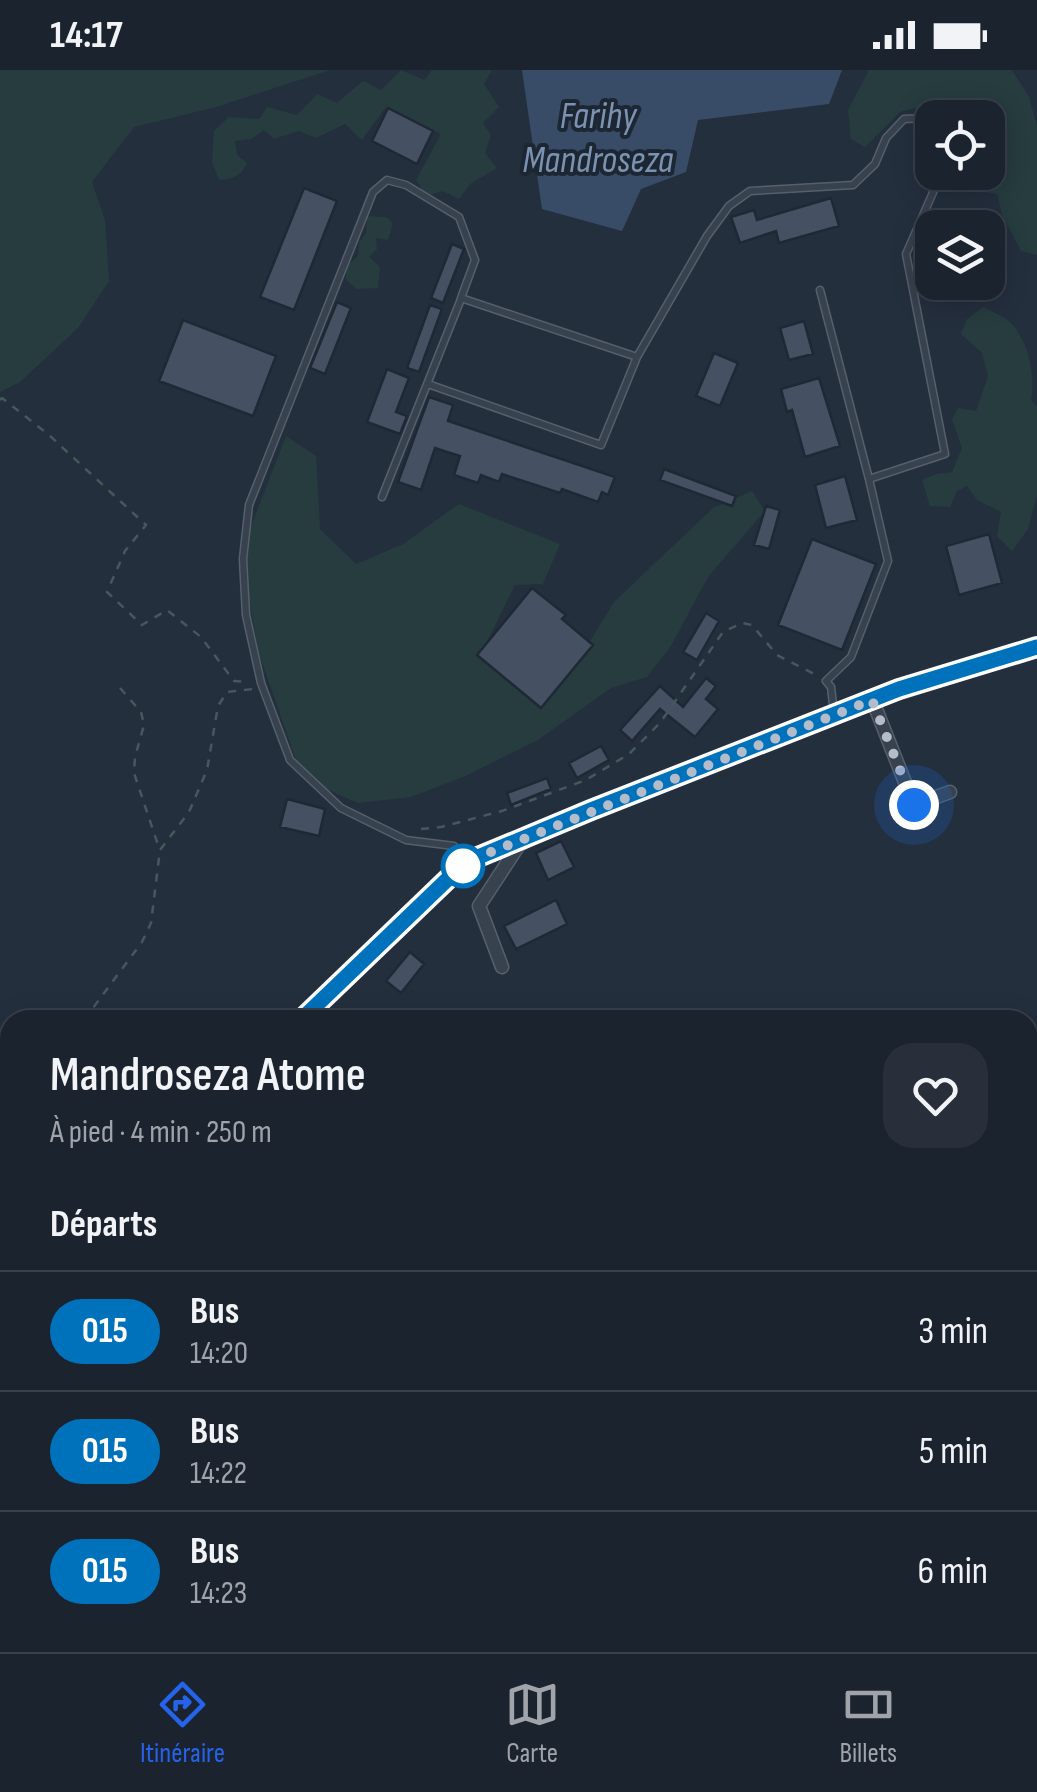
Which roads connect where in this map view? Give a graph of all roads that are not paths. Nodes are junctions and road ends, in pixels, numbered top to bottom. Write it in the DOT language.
graph roads {
  1 [pos="915,118"];
  2 [pos="934,190"];
  3 [pos="820,290"];
  4 [pos="461,298"];
  5 [pos="636,358"];
  6 [pos="428,384"];
  7 [pos="868,479"];
  8 [pos="382,497"];
  9 [pos="1037,646"];
  10 [pos="872,700"];
  11 [pos="834,714"];
  12 [pos="950,792"];
  13 [pos="591,810"];
  14 [pos="461,867"];
  15 [pos="502,967"];
  16 [pos="311,1010"];
  1 -- 5 [label="lane"];
  2 -- 7 [label="lane"];
  3 -- 7 [label="lane"];
  4 -- 5 [label="lane"];
  4 -- 6 [label="lane"];
  4 -- 14 [label="lane"];
  5 -- 6 [label="lane"];
  6 -- 8 [label="lane"];
  7 -- 11 [label="lane"];
  9 -- 10 [label="main road"];
  10 -- 11 [label="main road"];
  10 -- 12 [label="street"];
  11 -- 13 [label="main road"];
  13 -- 14 [label="main road"];
  13 -- 15 [label="street"];
  14 -- 16 [label="main road"];
}
